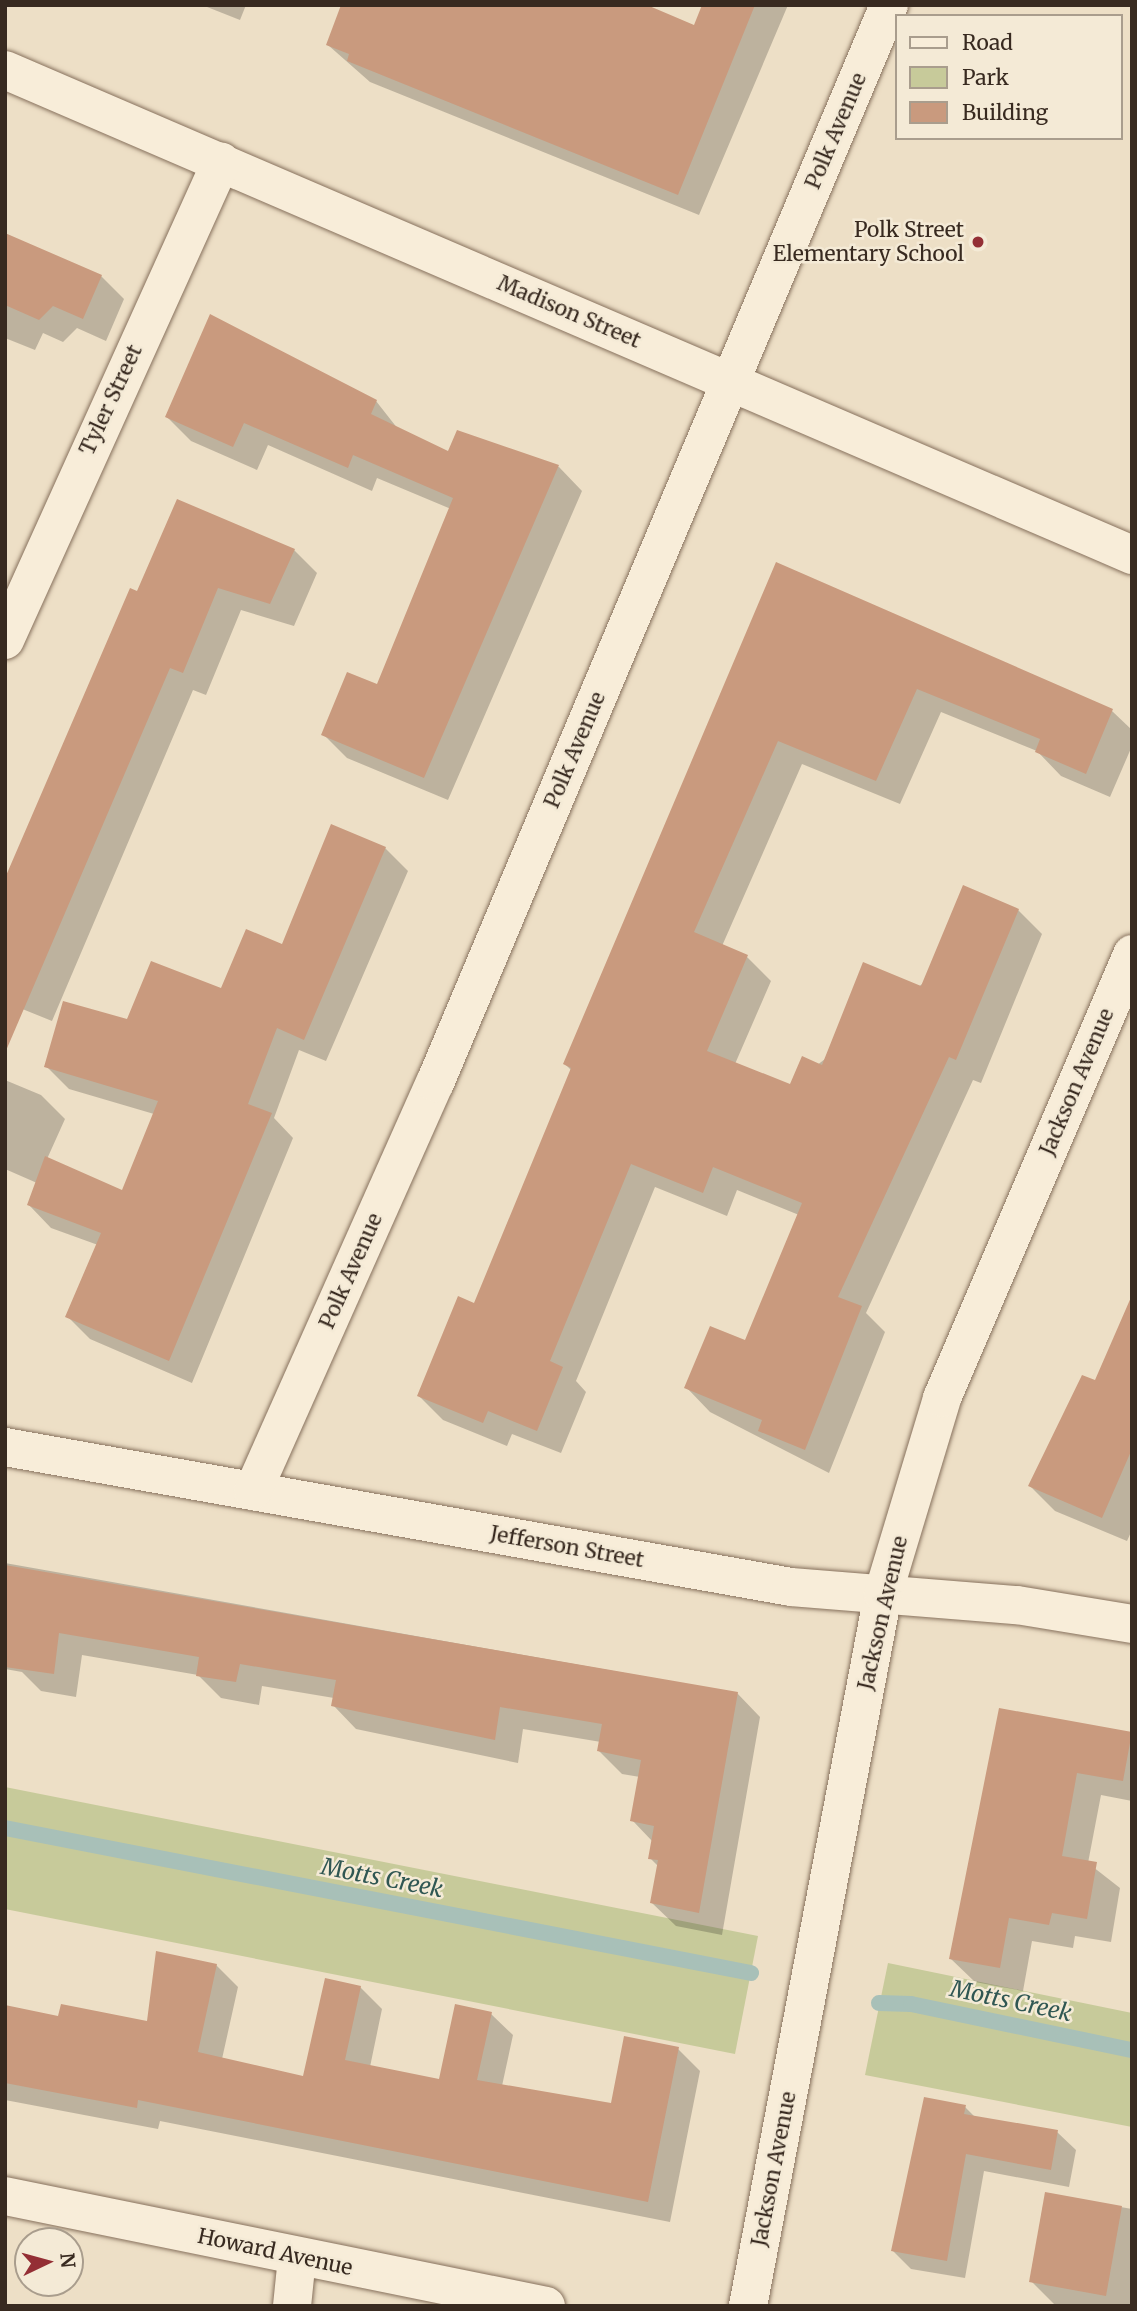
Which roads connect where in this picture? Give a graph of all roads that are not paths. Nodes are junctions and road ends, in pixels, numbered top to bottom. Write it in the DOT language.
graph roads {
  1 [pos="889,5"];
  2 [pos="5,70"];
  3 [pos="221,162"];
  4 [pos="730,382"];
  5 [pos="1132,555"];
  6 [pos="5,640"];
  7 [pos="1132,954"];
  8 [pos="5,1447"];
  9 [pos="253,1491"];
  10 [pos="883,1594"];
  11 [pos="1132,1625"];
  12 [pos="5,2196"];
  13 [pos="297,2258"];
  14 [pos="292,2306"];
  15 [pos="546,2306"];
  16 [pos="748,2306"];
  1 -- 4 [label="street, Polk Avenue"];
  2 -- 3 [label="street, Madison Street"];
  3 -- 4 [label="street, Madison Street"];
  3 -- 6 [label="street, Tyler Street"];
  4 -- 5 [label="street, Madison Street"];
  4 -- 9 [label="street, Polk Avenue"];
  7 -- 10 [label="street, Jackson Avenue"];
  8 -- 9 [label="street, Jefferson Street"];
  9 -- 10 [label="street, Jefferson Street"];
  10 -- 11 [label="street, Jefferson Street"];
  10 -- 16 [label="street, Jackson Avenue"];
  12 -- 13 [label="street, Howard Avenue"];
  13 -- 14 [label="street"];
  13 -- 15 [label="street, Howard Avenue"];
}
